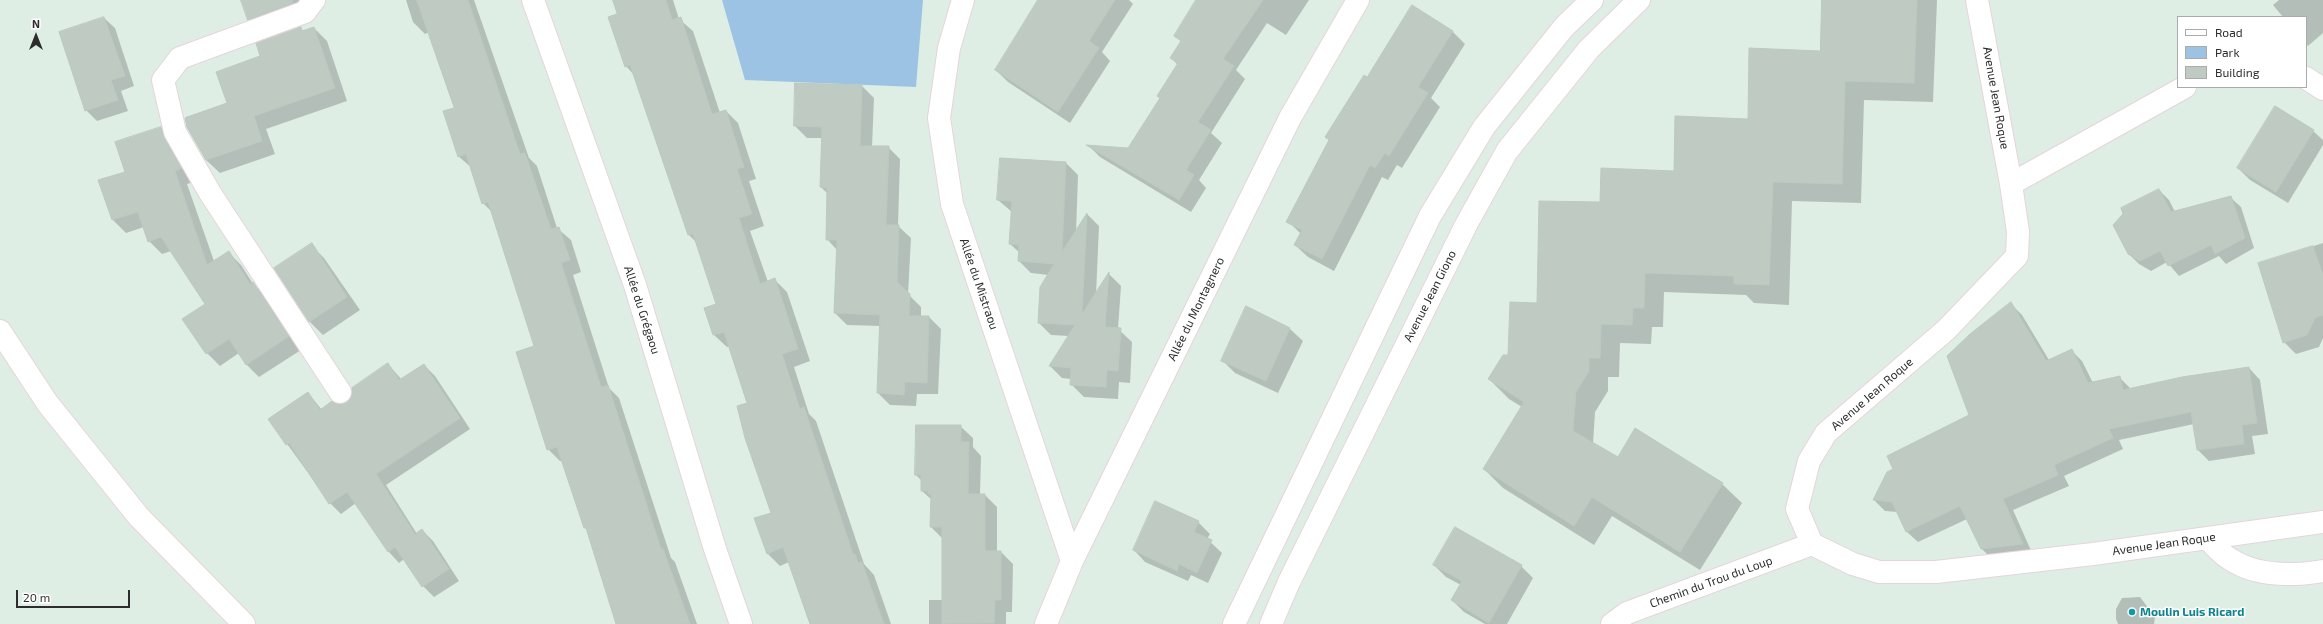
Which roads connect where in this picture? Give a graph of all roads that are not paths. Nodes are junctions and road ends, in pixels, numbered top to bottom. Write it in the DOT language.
graph roads {
  1 [pos="314,0"];
  2 [pos="533,0"];
  3 [pos="963,0"];
  4 [pos="1358,0"];
  5 [pos="1592,0"];
  6 [pos="1639,0"];
  7 [pos="1977,0"];
  8 [pos="2307,79"];
  9 [pos="2183,88"];
  10 [pos="2323,88"];
  11 [pos="2011,184"];
  12 [pos="0,331"];
  13 [pos="340,392"];
  14 [pos="2323,522"];
  15 [pos="2207,538"];
  16 [pos="1812,544"];
  17 [pos="1072,561"];
  18 [pos="2323,571"];
  19 [pos="244,624"];
  20 [pos="741,624"];
  21 [pos="1046,624"];
  22 [pos="1234,624"];
  23 [pos="1271,624"];
  24 [pos="1612,624"];
  1 -- 13 [label="street"];
  2 -- 20 [label="street, Allée du Grégaou"];
  3 -- 17 [label="street, Allée du Mistraou"];
  4 -- 17 [label="street, Allée du Montagnero"];
  5 -- 22 [label="street"];
  6 -- 23 [label="street, Avenue Jean Giono"];
  7 -- 11 [label="street, Avenue Jean Roque"];
  8 -- 10 [label="street"];
  9 -- 11 [label="street"];
  11 -- 16 [label="street, Avenue Jean Roque"];
  12 -- 19 [label="street"];
  14 -- 15 [label="street, Avenue Jean Roque"];
  15 -- 16 [label="street, Avenue Jean Roque"];
  15 -- 18 [label="street"];
  16 -- 24 [label="street, Chemin du Trou du Loup"];
  17 -- 21 [label="street, Allée du Montagnero"];
}
